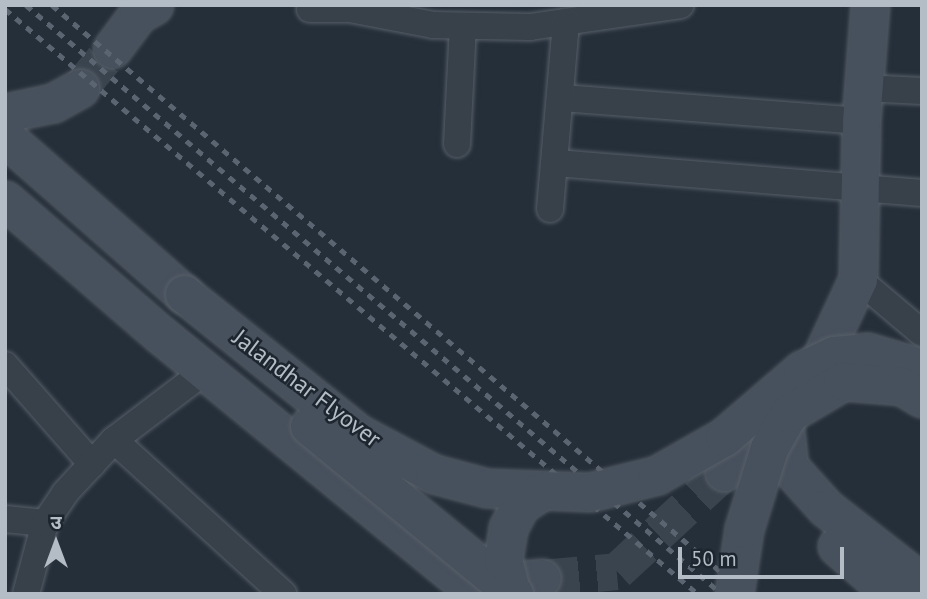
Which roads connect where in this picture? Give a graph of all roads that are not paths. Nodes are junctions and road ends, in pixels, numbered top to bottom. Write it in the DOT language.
graph roads {
  1 [pos="678,5"];
  2 [pos="870,5"];
  3 [pos="310,9"];
  4 [pos="566,22"];
  5 [pos="463,26"];
  6 [pos="80,88"];
  7 [pos="922,91"];
  8 [pos="562,98"];
  9 [pos="862,104"];
  10 [pos="5,113"];
  11 [pos="5,137"];
  12 [pos="457,144"];
  13 [pos="556,163"];
  14 [pos="5,172"];
  15 [pos="859,187"];
  16 [pos="922,193"];
  17 [pos="5,200"];
  18 [pos="550,209"];
  19 [pos="858,279"];
  20 [pos="176,302"];
  21 [pos="922,333"];
  22 [pos="5,365"];
  23 [pos="922,369"];
  24 [pos="205,371"];
  25 [pos="922,398"];
  26 [pos="783,414"];
  27 [pos="114,440"];
  28 [pos="92,464"];
  29 [pos="540,492"];
  30 [pos="5,519"];
  31 [pos="45,523"];
  32 [pos="922,583"];
  33 [pos="502,588"];
  34 [pos="276,592"];
  35 [pos="26,594"];
  36 [pos="734,594"];
  37 [pos="892,594"];
  1 -- 4 [label="street"];
  2 -- 9 [label="main road"];
  3 -- 5 [label="street"];
  4 -- 5 [label="street"];
  4 -- 8 [label="street"];
  5 -- 12 [label="street"];
  6 -- 10 [label="main road"];
  7 -- 9 [label="street"];
  8 -- 9 [label="street"];
  8 -- 13 [label="street"];
  9 -- 15 [label="main road"];
  11 -- 20 [label="main road, Jalandhar Flyover"];
  13 -- 15 [label="street"];
  13 -- 18 [label="street"];
  14 -- 20 [label="main road, Jalandhar Flyover"];
  15 -- 16 [label="street"];
  15 -- 19 [label="main road"];
  17 -- 24 [label="main road"];
  19 -- 21 [label="street"];
  19 -- 26 [label="main road"];
  20 -- 29 [label="main road, Jalandhar Flyover, bridge"];
  20 -- 33 [label="main road, Jalandhar Flyover, bridge"];
  22 -- 28 [label="street"];
  23 -- 29 [label="main road, Jalandhar Flyover, bridge"];
  24 -- 27 [label="street"];
  24 -- 33 [label="main road"];
  25 -- 36 [label="main road, bridge"];
  26 -- 32 [label="main road"];
  26 -- 37 [label="main road"];
  27 -- 28 [label="street"];
  27 -- 34 [label="street"];
  28 -- 31 [label="street"];
  29 -- 33 [label="main road, bridge"];
  30 -- 31 [label="street"];
  31 -- 35 [label="street"];
}
